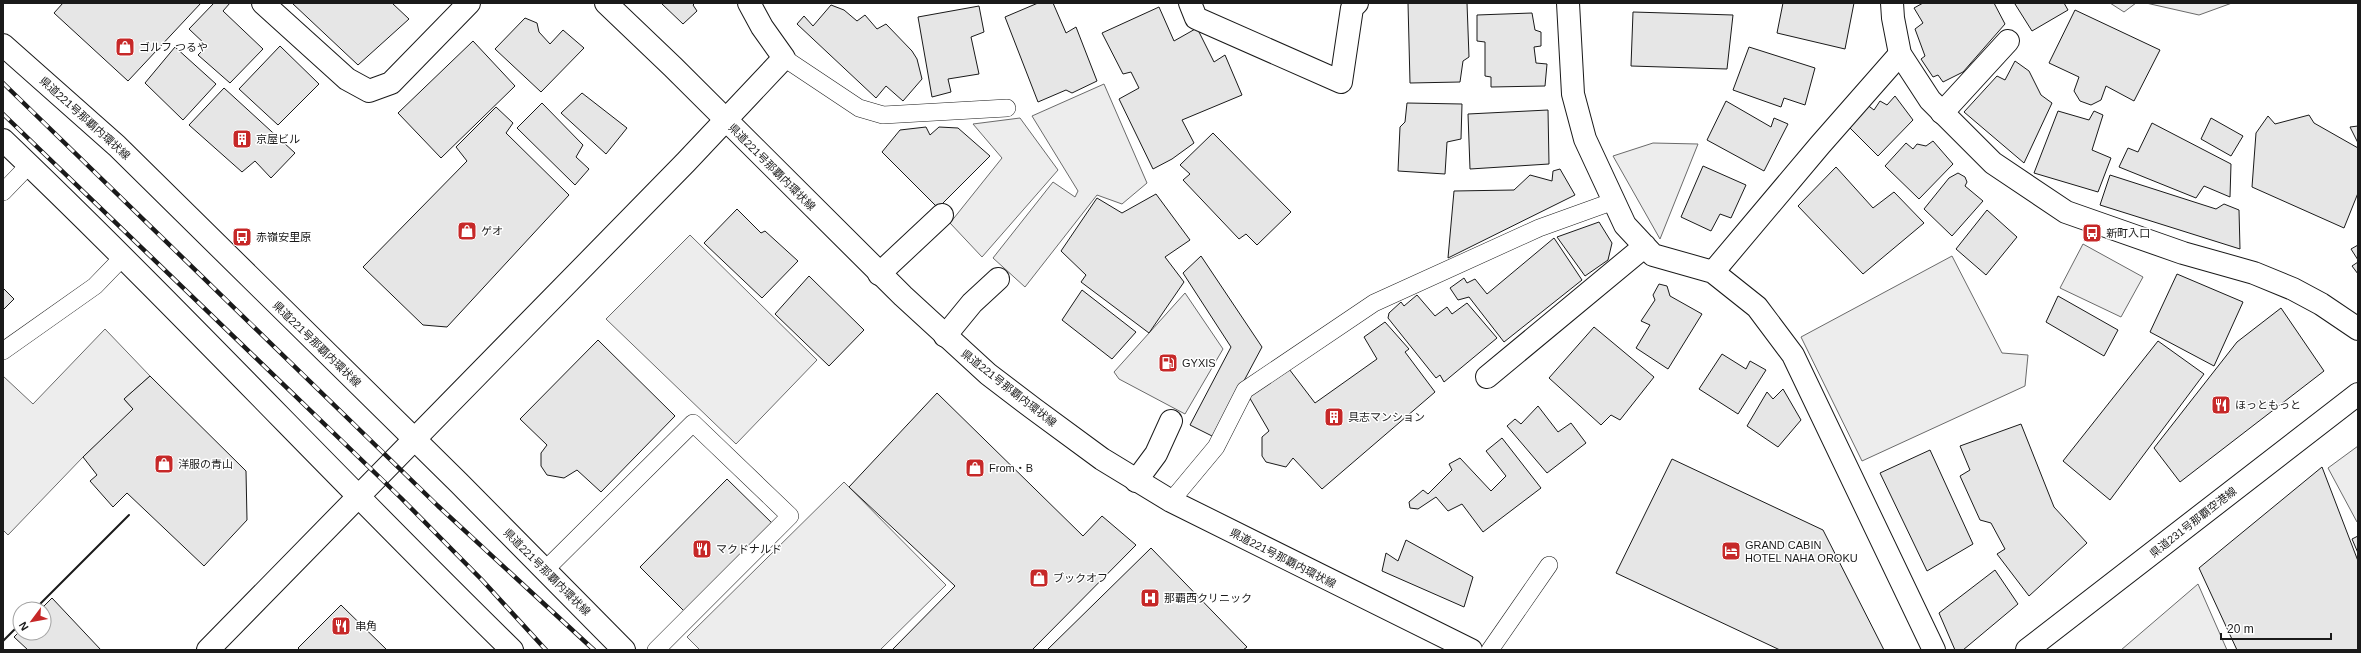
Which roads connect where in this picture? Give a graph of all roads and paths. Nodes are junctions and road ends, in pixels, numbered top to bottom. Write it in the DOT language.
graph roads {
  1 [pos="263,3"];
  2 [pos="469,3"];
  3 [pos="606,3"];
  4 [pos="749,3"];
  5 [pos="1190,3"];
  6 [pos="1357,3"];
  7 [pos="1568,3"];
  8 [pos="1892,3"];
  9 [pos="2008,41"];
  10 [pos="3,45"];
  11 [pos="1900,54"];
  12 [pos="784,58"];
  13 [pos="1007,108"];
  14 [pos="1942,114"];
  15 [pos="726,120"];
  16 [pos="3,140"];
  17 [pos="29,165"];
  18 [pos="3,192"];
  19 [pos="1614,201"];
  20 [pos="942,215"];
  21 [pos="1645,246"];
  22 [pos="122,258"];
  23 [pos="1713,272"];
  24 [pos="879,274"];
  25 [pos="998,279"];
  26 [pos="2358,329"];
  27 [pos="944,336"];
  28 [pos="3,351"];
  29 [pos="1487,377"];
  30 [pos="2358,394"];
  31 [pos="1171,421"];
  32 [pos="414,438"];
  33 [pos="1136,481"];
  34 [pos="357,497"];
  35 [pos="1171,501"];
  36 [pos="1549,565"];
  37 [pos="545,570"];
  38 [pos="208,650"];
  39 [pos="512,650"];
  40 [pos="624,650"];
  41 [pos="656,650"];
  42 [pos="1471,650"];
  43 [pos="1490,650"];
  44 [pos="1934,650"];
  45 [pos="2027,650"];
  1 -- 2 [label="street"];
  3 -- 15 [label="street, 県道221号那覇内環状線"];
  4 -- 12 [label="street"];
  5 -- 6 [label="street"];
  7 -- 19 [label="street"];
  8 -- 11 [label="street"];
  9 -- 14 [label="street"];
  10 -- 32 [label="street, 県道221号那覇内環状線"];
  11 -- 14 [label="street"];
  11 -- 23 [label="street"];
  12 -- 13 [label="lane"];
  12 -- 15 [label="street"];
  14 -- 26 [label="street"];
  15 -- 24 [label="street, 県道221号那覇内環状線"];
  15 -- 32 [label="street"];
  16 -- 17 [label="street"];
  17 -- 18 [label="lane"];
  17 -- 22 [label="street"];
  19 -- 21 [label="street"];
  19 -- 35 [label="lane"];
  20 -- 24 [label="street"];
  21 -- 23 [label="street"];
  21 -- 29 [label="street"];
  22 -- 28 [label="lane"];
  22 -- 34 [label="street"];
  23 -- 44 [label="street"];
  24 -- 27 [label="street, 県道221号那覇内環状線"];
  25 -- 27 [label="street"];
  27 -- 33 [label="street, 県道221号那覇内環状線"];
  30 -- 45 [label="street, 県道231号那覇空港線"];
  31 -- 33 [label="street"];
  32 -- 34 [label="street"];
  32 -- 37 [label="street, 県道221号那覇内環状線"];
  33 -- 35 [label="street, 県道221号那覇内環状線"];
  34 -- 38 [label="street"];
  34 -- 39 [label="street"];
  35 -- 42 [label="street, 県道221号那覇内環状線"];
  36 -- 43 [label="lane"];
  37 -- 40 [label="street, 県道221号那覇内環状線"];
  37 -- 41 [label="lane"];
}
